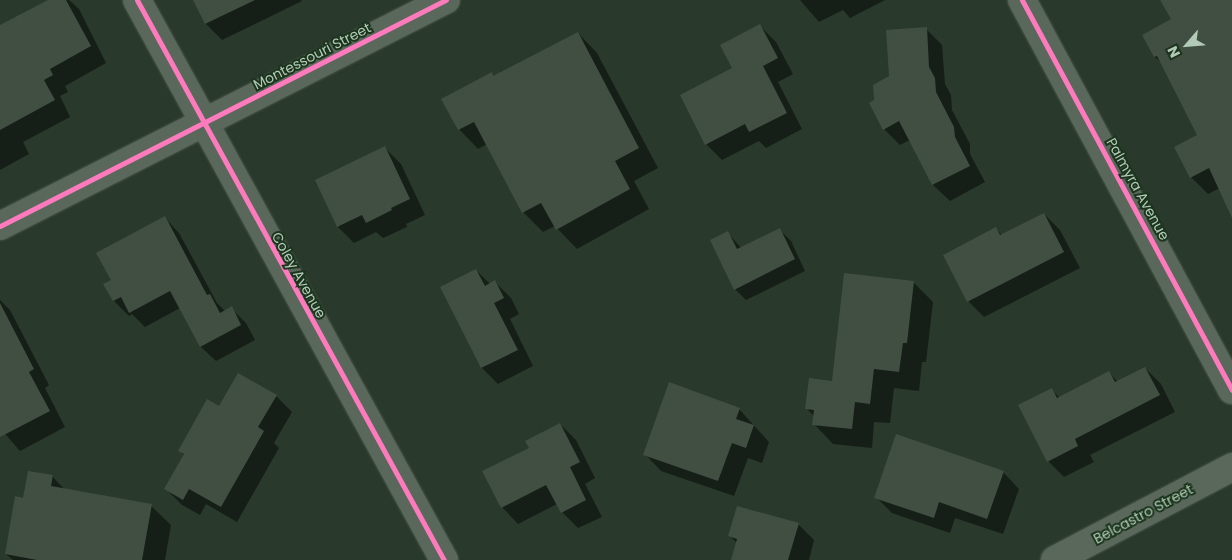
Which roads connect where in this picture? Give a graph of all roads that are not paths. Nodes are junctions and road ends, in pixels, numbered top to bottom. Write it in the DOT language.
graph roads {
  1 [pos="137,0"];
  2 [pos="446,0"];
  3 [pos="1022,0"];
  4 [pos="204,124"];
  5 [pos="0,226"];
  6 [pos="1232,390"];
  7 [pos="1232,467"];
  8 [pos="444,560"];
  9 [pos="1055,560"];
  1 -- 4 [label="street, Coley Avenue"];
  2 -- 4 [label="street, Montessouri Street"];
  3 -- 6 [label="street, Palmyra Avenue"];
  4 -- 5 [label="street, Montessouri Street"];
  4 -- 8 [label="street, Coley Avenue"];
  7 -- 9 [label="street, Belcastro Street"];
}
